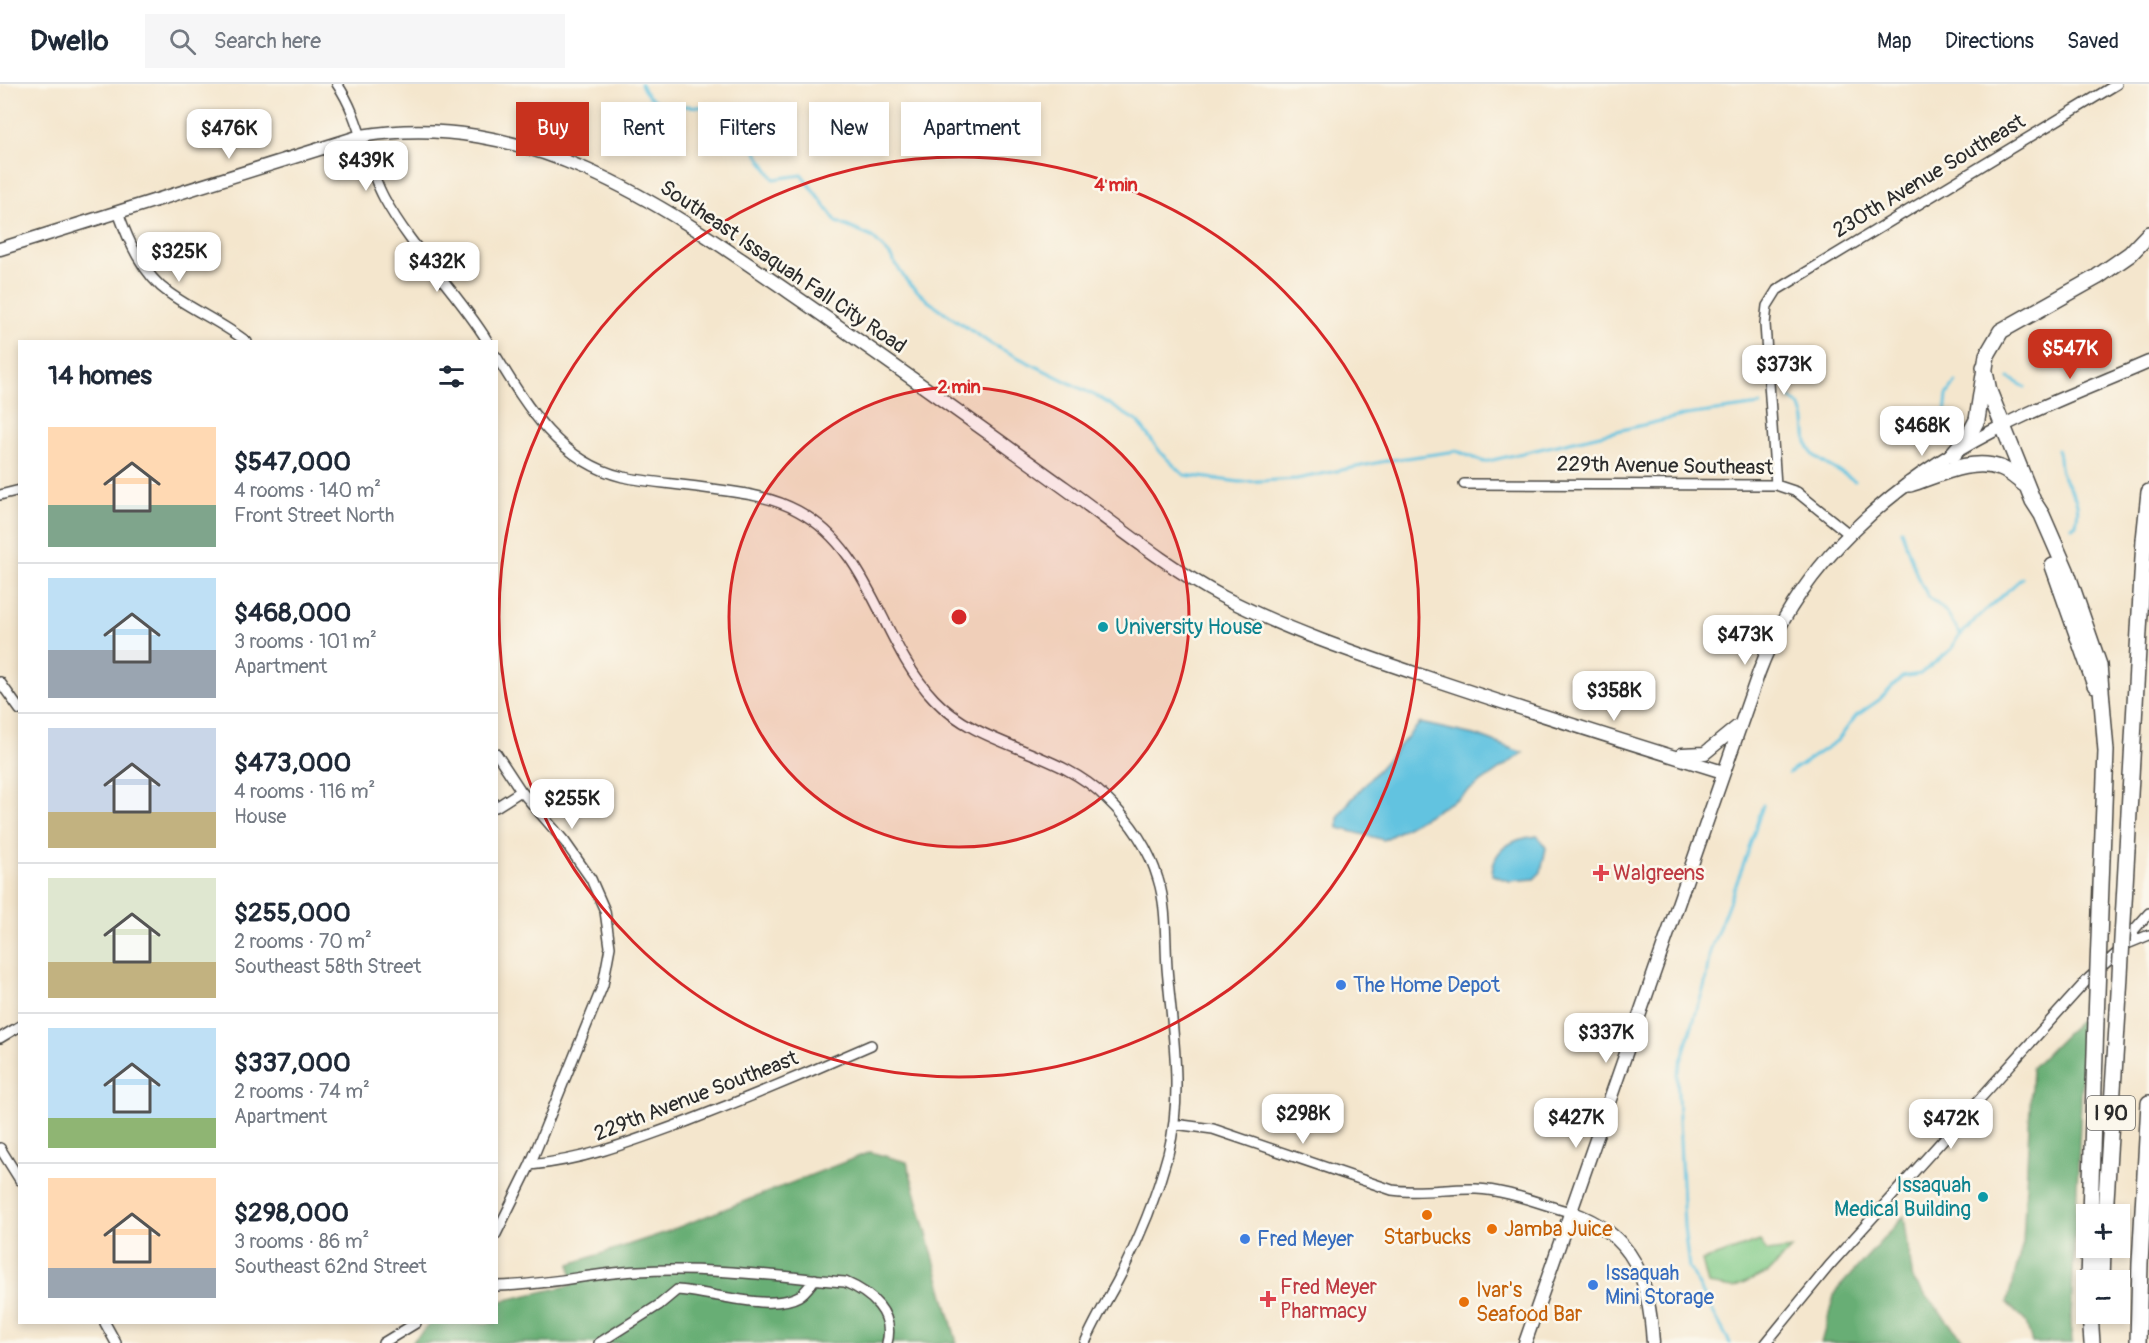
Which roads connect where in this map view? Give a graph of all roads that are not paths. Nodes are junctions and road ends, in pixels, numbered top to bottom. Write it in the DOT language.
graph roads {
  1 [pos="337,84"];
  2 [pos="2117,84"];
  3 [pos="361,136"];
  4 [pos="118,212"];
  5 [pos="2149,234"];
  6 [pos="0,249"];
  7 [pos="244,340"];
  8 [pos="487,340"];
  9 [pos="498,359"];
  10 [pos="2149,362"];
  11 [pos="1984,367"];
  12 [pos="2002,426"];
  13 [pos="1952,455"];
  14 [pos="1464,484"];
  15 [pos="1910,484"];
  16 [pos="1776,485"];
  17 [pos="18,490"];
  18 [pos="2149,492"];
  19 [pos="2030,494"];
  20 [pos="0,495"];
  21 [pos="1849,534"];
  22 [pos="0,682"];
  23 [pos="18,707"];
  24 [pos="1740,724"];
  25 [pos="1657,751"];
  26 [pos="498,756"];
  27 [pos="1724,772"];
  28 [pos="520,791"];
  29 [pos="498,806"];
  30 [pos="2149,913"];
  31 [pos="2149,935"];
  32 [pos="2132,941"];
  33 [pos="18,1027"];
  34 [pos="0,1038"];
  35 [pos="871,1045"];
  36 [pos="2149,1103"];
  37 [pos="1174,1124"];
  38 [pos="0,1148"];
  39 [pos="530,1165"];
  40 [pos="18,1177"];
  41 [pos="2090,1204"];
  42 [pos="2106,1204"];
  43 [pos="1570,1212"];
  44 [pos="498,1230"];
  45 [pos="815,1279"];
  46 [pos="498,1286"];
  47 [pos="106,1324"];
  48 [pos="414,1324"];
  49 [pos="2091,1324"];
  50 [pos="2101,1324"];
  51 [pos="116,1343"];
  52 [pos="383,1343"];
  53 [pos="599,1343"];
  54 [pos="887,1343"];
  55 [pos="1085,1343"];
  56 [pos="1525,1343"];
  57 [pos="1653,1343"];
  58 [pos="1766,1343"];
  59 [pos="2092,1343"];
  60 [pos="2100,1343"];
  61 [pos="2138,1343"];
  1 -- 3 [label="street"];
  2 -- 16 [label="street, 230th Avenue Southeast"];
  3 -- 4 [label="main road, Southeast Issaquah Fall City Road"];
  3 -- 8 [label="street"];
  3 -- 25 [label="main road, Southeast Issaquah Fall City Road"];
  4 -- 6 [label="main road, Southeast Issaquah Fall City Road"];
  4 -- 7 [label="street"];
  5 -- 11 [label="highway"];
  9 -- 37 [label="street"];
  10 -- 12 [label="main road"];
  11 -- 12 [label="highway"];
  11 -- 13 [label="highway"];
  12 -- 13 [label="main road"];
  12 -- 19 [label="highway"];
  13 -- 15 [label="main road"];
  14 -- 16 [label="street, 229th Avenue Southeast"];
  15 -- 19 [label="highway"];
  15 -- 21 [label="main road"];
  16 -- 21 [label="street, 229th Avenue Southeast"];
  17 -- 20 [label="street"];
  18 -- 42 [label="highway, I 90, bridge"];
  19 -- 41 [label="highway, bridge"];
  21 -- 24 [label="main road"];
  22 -- 23 [label="street"];
  24 -- 25 [label="main road"];
  24 -- 27 [label="main road"];
  25 -- 27 [label="main road, Southeast Issaquah Fall City Road"];
  26 -- 28 [label="street"];
  27 -- 43 [label="main road"];
  28 -- 29 [label="street"];
  28 -- 39 [label="street"];
  30 -- 32 [label="street"];
  31 -- 32 [label="street"];
  32 -- 58 [label="street"];
  33 -- 34 [label="street"];
  35 -- 39 [label="street, 229th Avenue Southeast"];
  36 -- 61 [label="highway, I 90"];
  37 -- 43 [label="street"];
  37 -- 55 [label="street"];
  38 -- 40 [label="street"];
  39 -- 44 [label="street"];
  43 -- 56 [label="main road"];
  43 -- 57 [label="main road"];
  45 -- 46 [label="street"];
  45 -- 53 [label="street"];
  45 -- 54 [label="street"];
  47 -- 51 [label="street"];
  48 -- 52 [label="street"];
  49 -- 59 [label="highway"];
  50 -- 60 [label="highway"];
}
